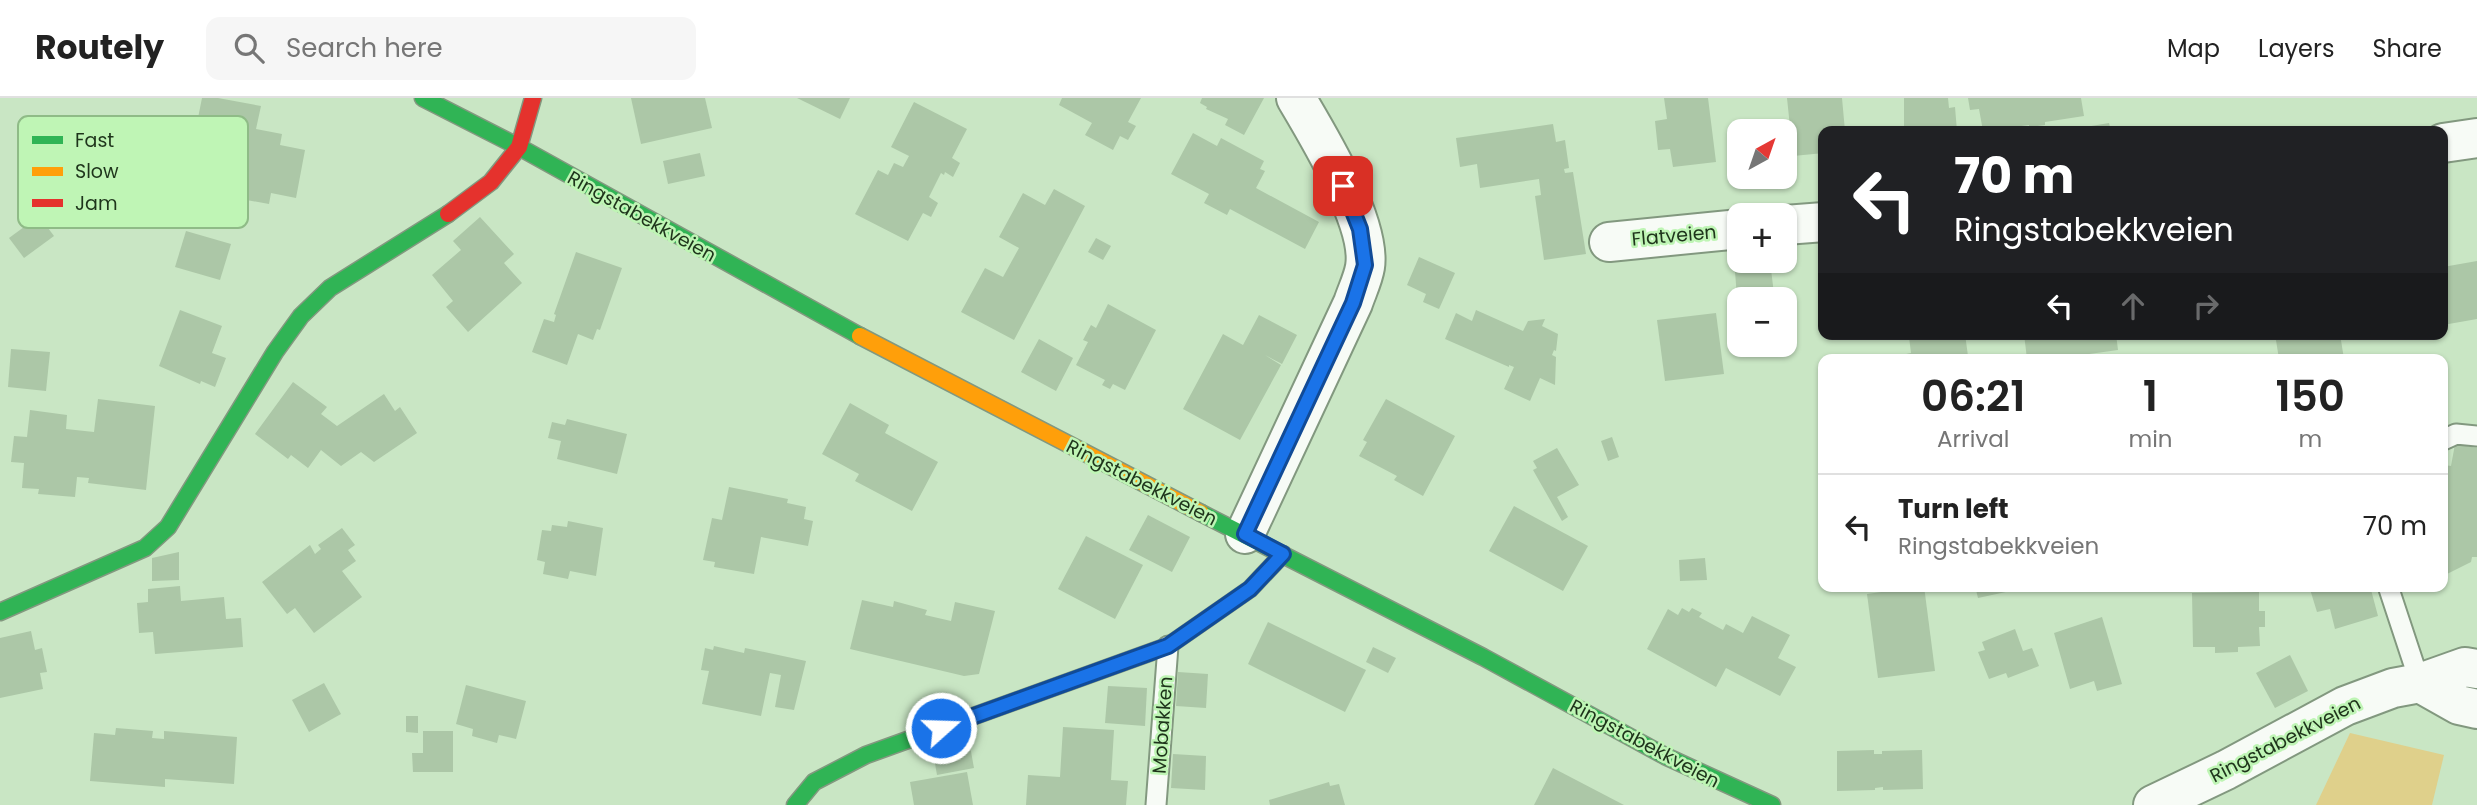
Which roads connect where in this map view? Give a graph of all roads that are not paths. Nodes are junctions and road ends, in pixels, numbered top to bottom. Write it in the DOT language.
graph roads {
  1 [pos="423,98"];
  2 [pos="533,98"];
  3 [pos="1296,98"];
  4 [pos="2477,138"];
  5 [pos="2448,142"];
  6 [pos="519,147"];
  7 [pos="1818,222"];
  8 [pos="1797,224"];
  9 [pos="1727,230"];
  10 [pos="1609,242"];
  11 [pos="2477,436"];
  12 [pos="2448,438"];
  13 [pos="1245,534"];
  14 [pos="1283,554"];
  15 [pos="2390,592"];
  16 [pos="0,612"];
  17 [pos="1168,646"];
  18 [pos="2477,669"];
  19 [pos="2420,683"];
  20 [pos="2477,709"];
  21 [pos="794,805"];
  22 [pos="1156,805"];
  23 [pos="1772,805"];
  24 [pos="2153,805"];
  1 -- 6 [label="street, Ringstabekkveien"];
  2 -- 6 [label="street"];
  3 -- 13 [label="street"];
  4 -- 5 [label="street"];
  6 -- 13 [label="street, Ringstabekkveien"];
  6 -- 16 [label="street"];
  7 -- 8 [label="street"];
  9 -- 10 [label="street, Flatveien"];
  11 -- 12 [label="lane"];
  13 -- 14 [label="street, Ringstabekkveien"];
  14 -- 17 [label="street, Mobakken"];
  14 -- 23 [label="street, Ringstabekkveien"];
  15 -- 19 [label="lane"];
  17 -- 21 [label="street, Mobakken"];
  17 -- 22 [label="lane, Mobakken"];
  18 -- 19 [label="street, Ringstabekkveien"];
  19 -- 20 [label="street"];
  19 -- 24 [label="street, Ringstabekkveien"];
}
